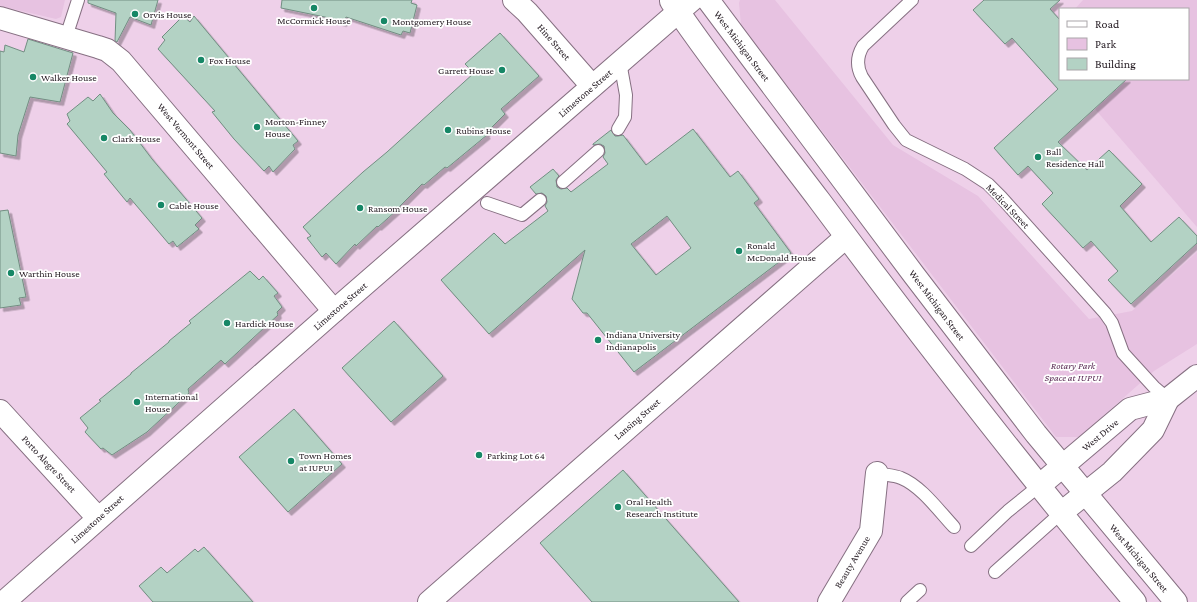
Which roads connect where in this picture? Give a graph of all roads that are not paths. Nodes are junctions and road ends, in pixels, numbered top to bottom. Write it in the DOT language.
graph roads {
  1 [pos="78,0"];
  2 [pos="514,0"];
  3 [pos="708,0"];
  4 [pos="912,0"];
  5 [pos="680,4"];
  6 [pos="0,18"];
  7 [pos="66,37"];
  8 [pos="620,62"];
  9 [pos="592,86"];
  10 [pos="618,129"];
  11 [pos="598,151"];
  12 [pos="563,182"];
  13 [pos="540,200"];
  14 [pos="487,203"];
  15 [pos="846,237"];
  16 [pos="334,311"];
  17 [pos="1197,376"];
  18 [pos="1168,399"];
  19 [pos="0,411"];
  20 [pos="1063,466"];
  21 [pos="877,473"];
  22 [pos="1039,486"];
  23 [pos="1085,494"];
  24 [pos="1061,514"];
  25 [pos="98,518"];
  26 [pos="954,527"];
  27 [pos="971,546"];
  28 [pos="995,572"];
  29 [pos="920,590"];
  30 [pos="4,602"];
  31 [pos="428,602"];
  32 [pos="828,602"];
  33 [pos="907,602"];
  34 [pos="1135,602"];
  35 [pos="1176,602"];
  1 -- 7 [label="lane"];
  2 -- 9 [label="street, Hine Street"];
  3 -- 20 [label="street, West Michigan Street"];
  4 -- 18 [label="lane, Medical Street"];
  5 -- 8 [label="street, Limestone Street"];
  5 -- 15 [label="street"];
  6 -- 7 [label="street, West Vermont Street"];
  7 -- 16 [label="street, West Vermont Street"];
  8 -- 9 [label="street, Limestone Street"];
  8 -- 10 [label="lane"];
  9 -- 16 [label="street, Limestone Street"];
  11 -- 12 [label="lane"];
  13 -- 14 [label="lane"];
  15 -- 22 [label="street"];
  15 -- 31 [label="street, Lansing Street"];
  16 -- 25 [label="street, Limestone Street"];
  17 -- 18 [label="street, West Drive"];
  18 -- 20 [label="street, West Drive"];
  18 -- 23 [label="street, West Drive"];
  19 -- 25 [label="street, Porto Alegre Street"];
  20 -- 22 [label="street, West Drive"];
  20 -- 23 [label="street, West Michigan Street"];
  21 -- 26 [label="lane"];
  21 -- 32 [label="street, Beauty Avenue"];
  22 -- 24 [label="street"];
  22 -- 27 [label="lane"];
  23 -- 24 [label="street, West Drive"];
  23 -- 35 [label="street, West Michigan Street"];
  24 -- 28 [label="lane"];
  24 -- 34 [label="street"];
  25 -- 30 [label="street, Limestone Street"];
  29 -- 33 [label="lane"];
}
